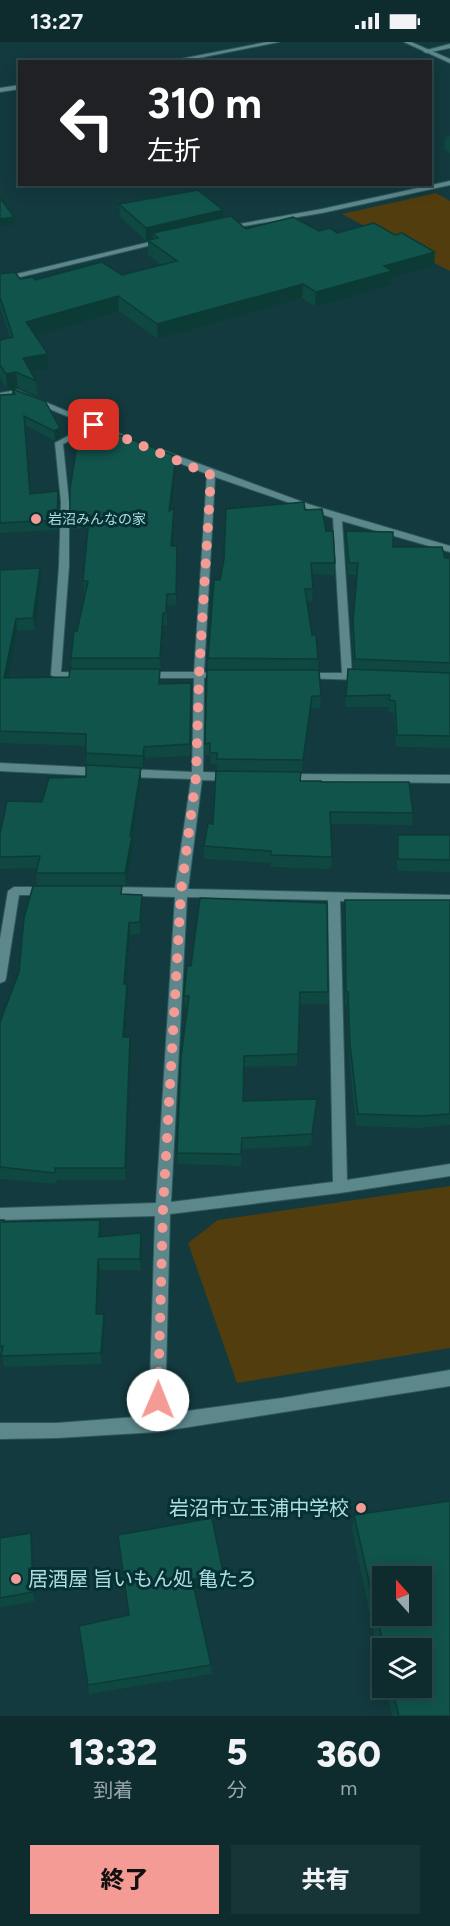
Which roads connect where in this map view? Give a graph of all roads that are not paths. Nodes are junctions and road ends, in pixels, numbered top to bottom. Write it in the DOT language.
graph roads {
  1 [pos="276,42"];
  2 [pos="407,42"];
  3 [pos="450,46"];
  4 [pos="426,51"];
  5 [pos="178,60"];
  6 [pos="450,61"];
  7 [pos="18,87"];
  8 [pos="0,90"];
  9 [pos="450,183"];
  10 [pos="214,229"];
  11 [pos="172,238"];
  12 [pos="0,280"];
  13 [pos="0,395"];
  14 [pos="94,425"];
  15 [pos="125,438"];
  16 [pos="156,451"];
  17 [pos="211,475"];
  18 [pos="337,518"];
  19 [pos="450,549"];
  20 [pos="92,675"];
  21 [pos="139,675"];
  22 [pos="199,675"];
  23 [pos="222,675"];
  24 [pos="290,676"];
  25 [pos="347,676"];
  26 [pos="370,677"];
  27 [pos="0,767"];
  28 [pos="196,777"];
  29 [pos="243,777"];
  30 [pos="277,778"];
  31 [pos="450,779"];
  32 [pos="62,891"];
  33 [pos="98,891"];
  34 [pos="181,892"];
  35 [pos="334,897"];
  36 [pos="450,899"];
  37 [pos="0,978"];
  38 [pos="450,1170"];
  39 [pos="340,1187"];
  40 [pos="163,1209"];
  41 [pos="0,1214"];
  42 [pos="450,1378"];
  43 [pos="158,1424"];
  44 [pos="0,1431"];
  1 -- 5 [label="street"];
  2 -- 4 [label="street"];
  3 -- 4 [label="street"];
  4 -- 6 [label="street"];
  7 -- 8 [label="street"];
  9 -- 10 [label="street"];
  11 -- 12 [label="street"];
  13 -- 14 [label="street"];
  14 -- 15 [label="street"];
  14 -- 20 [label="street"];
  16 -- 17 [label="street"];
  17 -- 18 [label="street"];
  17 -- 22 [label="street"];
  18 -- 19 [label="street"];
  18 -- 25 [label="street"];
  21 -- 22 [label="street"];
  22 -- 23 [label="street"];
  22 -- 28 [label="street"];
  24 -- 25 [label="street"];
  25 -- 26 [label="street"];
  27 -- 28 [label="street"];
  28 -- 29 [label="street"];
  28 -- 34 [label="street"];
  30 -- 31 [label="street"];
  32 -- 37 [label="street"];
  33 -- 34 [label="street"];
  34 -- 35 [label="street"];
  34 -- 40 [label="street"];
  35 -- 36 [label="street"];
  35 -- 39 [label="street"];
  38 -- 39 [label="street"];
  39 -- 40 [label="street"];
  40 -- 41 [label="street"];
  40 -- 43 [label="street"];
  42 -- 43 [label="street"];
  43 -- 44 [label="street"];
}
